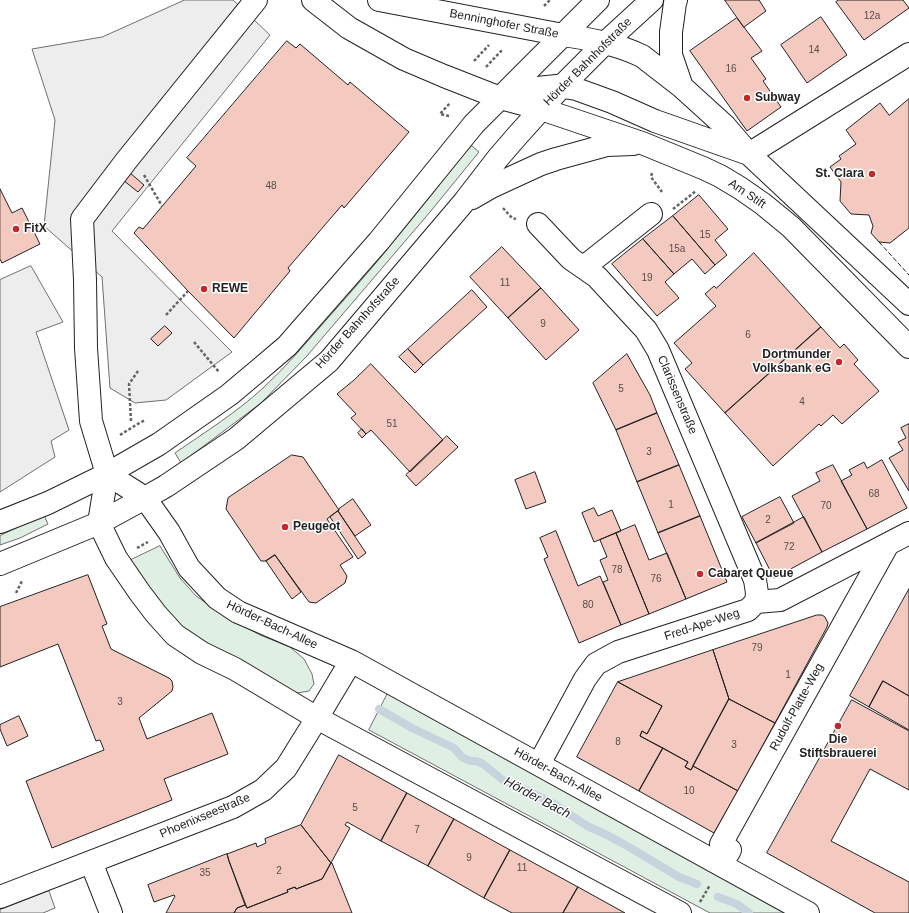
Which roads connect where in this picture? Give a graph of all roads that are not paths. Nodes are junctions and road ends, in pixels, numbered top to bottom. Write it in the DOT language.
graph roads {
  1 [pos="256,0"];
  2 [pos="314,0"];
  3 [pos="380,0"];
  4 [pos="598,0"];
  5 [pos="652,0"];
  6 [pos="676,0"];
  7 [pos="563,35"];
  8 [pos="606,42"];
  9 [pos="909,54"];
  10 [pos="562,86"];
  11 [pos="682,87"];
  12 [pos="500,98"];
  13 [pos="541,109"];
  14 [pos="642,143"];
  15 [pos="749,154"];
  16 [pos="464,202"];
  17 [pos="650,214"];
  18 [pos="538,224"];
  19 [pos="584,268"];
  20 [pos="909,304"];
  21 [pos="881,318"];
  22 [pos="909,337"];
  23 [pos="909,347"];
  24 [pos="107,474"];
  25 [pos="145,498"];
  26 [pos="0,522"];
  27 [pos="99,523"];
  28 [pos="909,534"];
  29 [pos="887,546"];
  30 [pos="0,564"];
  31 [pos="756,602"];
  32 [pos="351,661"];
  33 [pos="317,718"];
  34 [pos="539,764"];
  35 [pos="91,862"];
  36 [pos="716,874"];
  37 [pos="0,897"];
  38 [pos="689,910"];
  39 [pos="111,913"];
  40 [pos="808,913"];
  1 -- 24 [label="main road"];
  2 -- 12 [label="main road"];
  3 -- 7 [label="main road, Benninghofer Straße"];
  4 -- 7 [label="main road"];
  5 -- 8 [label="main road, Hörder Bahnhofstraße"];
  6 -- 11 [label="main road"];
  7 -- 8 [label="main road, Benninghofer Straße"];
  7 -- 12 [label="main road"];
  8 -- 10 [label="main road, Hörder Bahnhofstraße"];
  8 -- 11 [label="main road"];
  9 -- 15 [label="main road"];
  10 -- 12 [label="main road"];
  10 -- 13 [label="main road, Hörder Bahnhofstraße"];
  10 -- 15 [label="main road"];
  11 -- 15 [label="main road"];
  12 -- 13 [label="main road, Hörder Bahnhofstraße"];
  12 -- 24 [label="main road"];
  13 -- 14 [label="main road, Am Stift"];
  13 -- 16 [label="main road, Hörder Bahnhofstraße"];
  14 -- 16 [label="main road"];
  14 -- 21 [label="main road, Am Stift"];
  15 -- 20 [label="main road"];
  16 -- 25 [label="main road, Hörder Bahnhofstraße"];
  17 -- 19 [label="main road"];
  18 -- 19 [label="main road, Clarissenstraße"];
  19 -- 31 [label="main road, Clarissenstraße"];
  21 -- 22 [label="main road"];
  21 -- 23 [label="main road, Am Stift"];
  24 -- 25 [label="main road, Hörder-Bach-Allee"];
  24 -- 26 [label="main road"];
  24 -- 27 [label="main road"];
  25 -- 27 [label="main road, Hörder Bahnhofstraße"];
  25 -- 32 [label="main road, Hörder-Bach-Allee"];
  27 -- 30 [label="main road, Hörder Bahnhofstraße"];
  27 -- 33 [label="main road"];
  28 -- 29 [label="main road, Fred-Ape-Weg"];
  29 -- 31 [label="main road, Fred-Ape-Weg"];
  29 -- 36 [label="main road, Rudolf-Platte-Weg"];
  31 -- 34 [label="main road, Fred-Ape-Weg"];
  32 -- 33 [label="main road, Phoenixseestraße"];
  32 -- 34 [label="main road, Hörder-Bach-Allee"];
  33 -- 35 [label="main road, Phoenixseestraße"];
  33 -- 38 [label="main road"];
  34 -- 36 [label="main road, Hörder-Bach-Allee"];
  35 -- 37 [label="main road, Phoenixseestraße"];
  35 -- 39 [label="main road"];
  36 -- 40 [label="main road, Hörder-Bach-Allee"];
}
